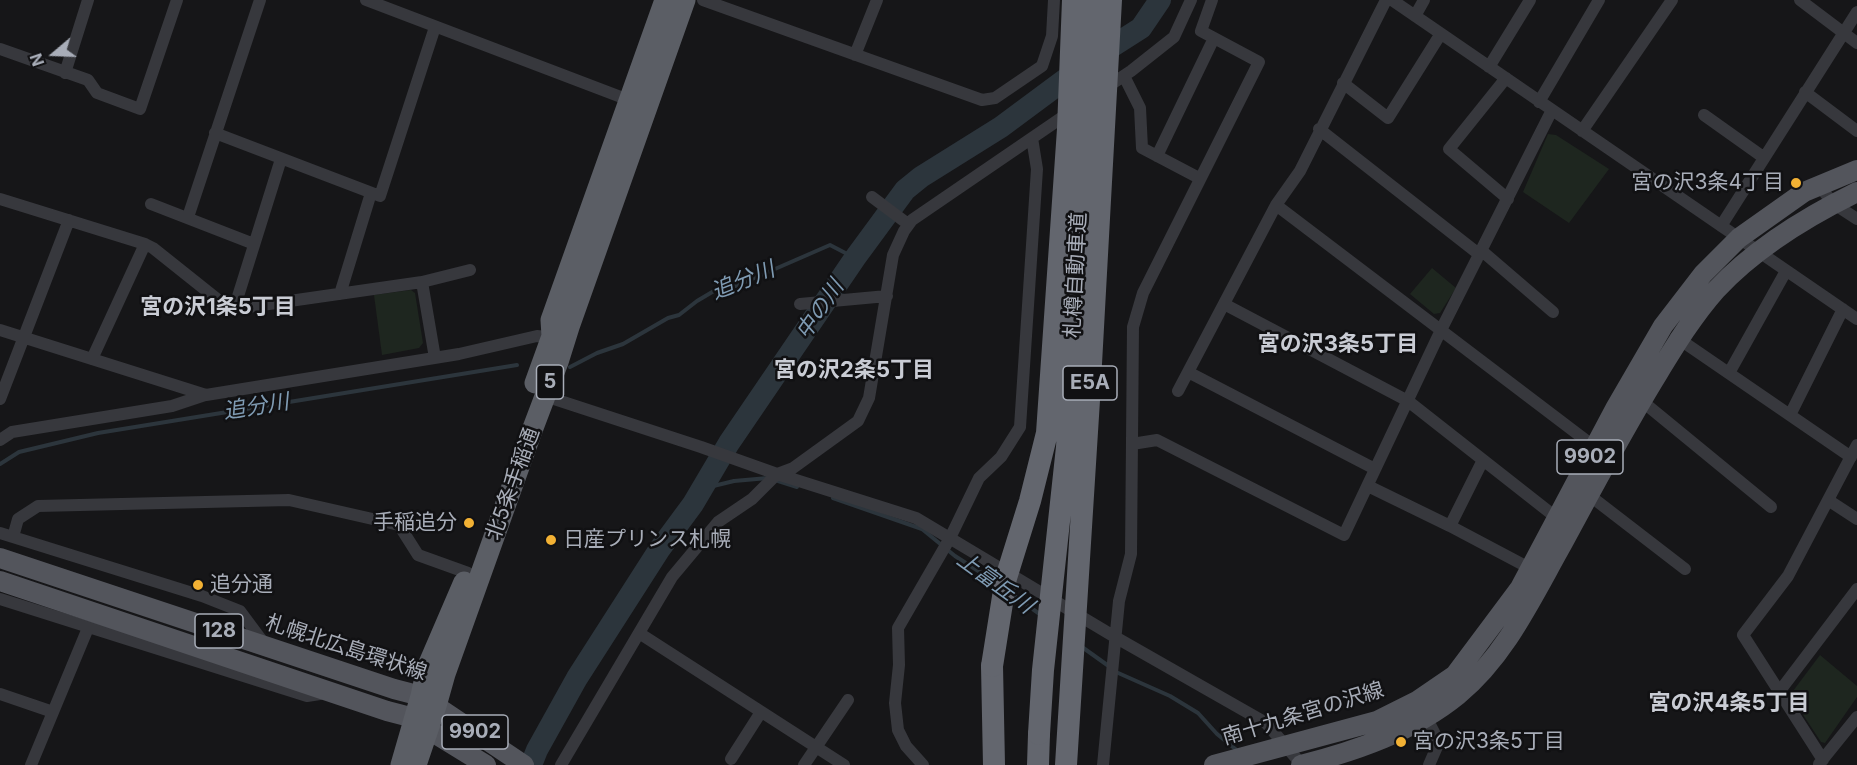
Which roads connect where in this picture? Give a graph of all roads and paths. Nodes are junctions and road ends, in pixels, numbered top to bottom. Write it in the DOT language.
graph roads {
  1 [pos="88,0"];
  2 [pos="177,0"];
  3 [pos="260,0"];
  4 [pos="366,0"];
  5 [pos="665,0"];
  6 [pos="685,0"];
  7 [pos="703,0"];
  8 [pos="877,0"];
  9 [pos="1054,0"];
  10 [pos="1072,0"];
  11 [pos="1091,0"];
  12 [pos="1111,0"];
  13 [pos="1191,0"];
  14 [pos="1212,0"];
  15 [pos="1386,0"];
  16 [pos="1392,0"];
  17 [pos="1424,0"];
  18 [pos="1530,0"];
  19 [pos="1599,0"];
  20 [pos="1800,0"];
  21 [pos="1668,1"];
  22 [pos="1857,12"];
  23 [pos="1415,16"];
  24 [pos="435,27"];
  25 [pos="1843,34"];
  26 [pos="1440,35"];
  27 [pos="1214,38"];
  28 [pos="1857,43"];
  29 [pos="0,49"];
  30 [pos="855,55"];
  31 [pos="1489,67"];
  32 [pos="65,73"];
  33 [pos="1124,76"];
  34 [pos="1506,78"];
  35 [pos="1343,83"];
  36 [pos="1805,92"];
  37 [pos="1539,102"];
  38 [pos="638,104"];
  39 [pos="1552,110"];
  40 [pos="1704,115"];
  41 [pos="1319,129"];
  42 [pos="1582,131"];
  43 [pos="1857,131"];
  44 [pos="215,133"];
  45 [pos="1032,138"];
  46 [pos="1156,156"];
  47 [pos="1762,157"];
  48 [pos="281,159"];
  49 [pos="1857,170"];
  50 [pos="1199,178"];
  51 [pos="1819,186"];
  52 [pos="1857,192"];
  53 [pos="371,193"];
  54 [pos="872,197"];
  55 [pos="1508,199"];
  56 [pos="1,203"];
  57 [pos="151,204"];
  58 [pos="1834,204"];
  59 [pos="1276,205"];
  60 [pos="188,217"];
  61 [pos="1857,219"];
  62 [pos="69,220"];
  63 [pos="908,224"];
  64 [pos="1721,226"];
  65 [pos="1739,238"];
  66 [pos="145,243"];
  67 [pos="254,244"];
  68 [pos="1757,252"];
  69 [pos="1481,253"];
  70 [pos="470,270"];
  71 [pos="1786,271"];
  72 [pos="422,282"];
  73 [pos="340,294"];
  74 [pos="887,296"];
  75 [pos="800,304"];
  76 [pos="1224,304"];
  77 [pos="234,309"];
  78 [pos="1843,309"];
  79 [pos="1553,312"];
  80 [pos="1857,319"];
  81 [pos="1663,326"];
  82 [pos="0,330"];
  83 [pos="1441,330"];
  84 [pos="24,338"];
  85 [pos="559,339"];
  86 [pos="1679,339"];
  87 [pos="435,358"];
  88 [pos="92,359"];
  89 [pos="1188,372"];
  90 [pos="1729,374"];
  91 [pos="1178,391"];
  92 [pos="206,395"];
  93 [pos="1634,395"];
  94 [pos="545,396"];
  95 [pos="0,399"];
  96 [pos="1408,401"];
  97 [pos="1790,415"];
  98 [pos="0,440"];
  99 [pos="1132,444"];
  100 [pos="1857,445"];
  101 [pos="1602,452"];
  102 [pos="1851,457"];
  103 [pos="1482,460"];
  104 [pos="1376,469"];
  105 [pos="777,474"];
  106 [pos="1368,486"];
  107 [pos="1589,495"];
  108 [pos="1828,500"];
  109 [pos="1771,507"];
  110 [pos="1857,519"];
  111 [pos="1564,523"];
  112 [pos="1450,526"];
  113 [pos="0,533"];
  114 [pos="13,537"];
  115 [pos="950,538"];
  116 [pos="0,558"];
  117 [pos="1684,569"];
  118 [pos="468,573"];
  119 [pos="1537,573"];
  120 [pos="0,581"];
  121 [pos="1857,589"];
  122 [pos="0,599"];
  123 [pos="88,628"];
  124 [pos="639,633"];
  125 [pos="1115,638"];
  126 [pos="267,647"];
  127 [pos="330,692"];
  128 [pos="1779,692"];
  129 [pos="0,694"];
  130 [pos="849,700"];
  131 [pos="429,701"];
  132 [pos="1421,709"];
  133 [pos="53,712"];
  134 [pos="761,712"];
  135 [pos="1857,717"];
  136 [pos="422,724"];
  137 [pos="1282,747"];
  138 [pos="817,748"];
  139 [pos="731,759"];
  140 [pos="518,761"];
  141 [pos="1821,763"];
  142 [pos="32,765"];
  143 [pos="401,765"];
  144 [pos="416,765"];
  145 [pos="486,765"];
  146 [pos="561,765"];
  147 [pos="804,765"];
  148 [pos="844,765"];
  149 [pos="923,765"];
  150 [pos="994,765"];
  151 [pos="1038,765"];
  152 [pos="1066,765"];
  153 [pos="1103,765"];
  154 [pos="1214,765"];
  155 [pos="1302,765"];
  156 [pos="1428,765"];
  1 -- 32 [label="street"];
  2 -- 32 [label="street"];
  3 -- 44 [label="street"];
  4 -- 24 [label="street"];
  5 -- 38 [label="highway, 北5条手稲通 / 5"];
  6 -- 38 [label="highway, 北5条手稲通 / 5"];
  7 -- 30 [label="street"];
  8 -- 30 [label="street"];
  9 -- 30 [label="street"];
  10 -- 150 [label="highway, bridge"];
  11 -- 151 [label="highway, 札樽自動車道 / E5A, bridge"];
  12 -- 152 [label="highway, 札樽自動車道 / E5A, bridge"];
  13 -- 33 [label="street"];
  14 -- 27 [label="street"];
  15 -- 35 [label="street"];
  16 -- 23 [label="street"];
  17 -- 23 [label="street"];
  18 -- 31 [label="street"];
  19 -- 37 [label="street"];
  20 -- 25 [label="street"];
  21 -- 42 [label="street"];
  22 -- 25 [label="street"];
  23 -- 26 [label="street"];
  24 -- 38 [label="street"];
  24 -- 53 [label="street"];
  25 -- 28 [label="street"];
  25 -- 36 [label="street"];
  26 -- 31 [label="street"];
  26 -- 35 [label="street"];
  27 -- 46 [label="street"];
  27 -- 50 [label="street"];
  29 -- 32 [label="street"];
  31 -- 34 [label="street"];
  33 -- 45 [label="street"];
  33 -- 46 [label="street"];
  34 -- 37 [label="street"];
  34 -- 55 [label="street"];
  35 -- 41 [label="street"];
  36 -- 43 [label="street"];
  36 -- 47 [label="street"];
  37 -- 39 [label="street"];
  38 -- 85 [label="highway, 北5条手稲通 / 5"];
  39 -- 42 [label="street"];
  39 -- 55 [label="street"];
  40 -- 47 [label="street"];
  41 -- 59 [label="street"];
  41 -- 69 [label="street"];
  42 -- 64 [label="street"];
  44 -- 48 [label="street"];
  44 -- 60 [label="street"];
  45 -- 63 [label="street"];
  45 -- 115 [label="street"];
  46 -- 50 [label="street"];
  47 -- 64 [label="street"];
  48 -- 53 [label="street"];
  48 -- 67 [label="street"];
  49 -- 51 [label="main road, 南十九条宮の沢線 / 9902"];
  50 -- 99 [label="street"];
  51 -- 58 [label="street"];
  51 -- 65 [label="main road, 南十九条宮の沢線 / 9902"];
  52 -- 58 [label="main road, 南十九条宮の沢線 / 9902"];
  53 -- 73 [label="street"];
  54 -- 63 [label="street"];
  55 -- 69 [label="street"];
  56 -- 62 [label="street"];
  57 -- 60 [label="street"];
  58 -- 61 [label="street"];
  58 -- 68 [label="main road, 南十九条宮の沢線 / 9902"];
  59 -- 76 [label="street"];
  59 -- 83 [label="street"];
  60 -- 67 [label="street"];
  62 -- 66 [label="street"];
  62 -- 84 [label="street"];
  63 -- 74 [label="street"];
  64 -- 65 [label="street"];
  65 -- 68 [label="street"];
  65 -- 81 [label="main road, 南十九条宮の沢線 / 9902"];
  66 -- 77 [label="street"];
  66 -- 88 [label="street"];
  67 -- 77 [label="street"];
  68 -- 71 [label="street"];
  68 -- 86 [label="main road, 南十九条宮の沢線 / 9902"];
  69 -- 79 [label="street"];
  69 -- 83 [label="street"];
  70 -- 72 [label="street"];
  71 -- 78 [label="street"];
  71 -- 90 [label="street"];
  72 -- 73 [label="street"];
  72 -- 87 [label="street"];
  73 -- 77 [label="street"];
  74 -- 75 [label="street"];
  74 -- 105 [label="street"];
  76 -- 89 [label="street"];
  76 -- 96 [label="street"];
  78 -- 80 [label="street"];
  78 -- 97 [label="street"];
  81 -- 86 [label="street"];
  81 -- 93 [label="main road, 南十九条宮の沢線 / 9902"];
  82 -- 84 [label="street"];
  83 -- 96 [label="street"];
  83 -- 101 [label="street"];
  84 -- 88 [label="street"];
  84 -- 95 [label="street"];
  85 -- 87 [label="street"];
  85 -- 94 [label="highway, 北5条手稲通 / 5"];
  85 -- 118 [label="highway, 北5条手稲通 / 5"];
  86 -- 90 [label="street"];
  86 -- 93 [label="main road, 南十九条宮の沢線 / 9902"];
  87 -- 92 [label="street"];
  88 -- 92 [label="street"];
  89 -- 91 [label="street"];
  89 -- 104 [label="street"];
  90 -- 97 [label="street"];
  92 -- 98 [label="street"];
  93 -- 101 [label="main road, 南十九条宮の沢線 / 9902"];
  93 -- 109 [label="street"];
  94 -- 105 [label="street"];
  94 -- 131 [label="highway, 北5条手稲通 / 5"];
  96 -- 103 [label="street"];
  96 -- 104 [label="street"];
  97 -- 102 [label="street"];
  99 -- 106 [label="street"];
  99 -- 125 [label="street"];
  100 -- 102 [label="street"];
  101 -- 107 [label="main road, 南十九条宮の沢線 / 9902"];
  101 -- 111 [label="main road, 南十九条宮の沢線 / 9902"];
  102 -- 108 [label="street"];
  103 -- 111 [label="street"];
  103 -- 112 [label="street"];
  104 -- 106 [label="street"];
  105 -- 115 [label="street"];
  105 -- 124 [label="street"];
  106 -- 112 [label="street"];
  107 -- 111 [label="main road, 南十九条宮の沢線 / 9902"];
  107 -- 117 [label="street"];
  108 -- 110 [label="street"];
  108 -- 128 [label="street"];
  111 -- 119 [label="main road, 南十九条宮の沢線 / 9902"];
  112 -- 119 [label="street"];
  113 -- 114 [label="street"];
  114 -- 118 [label="street"];
  114 -- 126 [label="street"];
  115 -- 125 [label="street"];
  115 -- 149 [label="street"];
  116 -- 126 [label="main road, 札幌北広島環状線 / 128"];
  118 -- 131 [label="highway, 北5条手稲通 / 5"];
  119 -- 132 [label="main road, 南十九条宮の沢線 / 9902"];
  120 -- 127 [label="main road, 128"];
  121 -- 128 [label="street"];
  122 -- 123 [label="street"];
  123 -- 127 [label="street"];
  123 -- 133 [label="street"];
  124 -- 134 [label="street"];
  124 -- 146 [label="street"];
  125 -- 137 [label="street"];
  125 -- 153 [label="street"];
  126 -- 131 [label="main road, 札幌北広島環状線 / 128"];
  127 -- 136 [label="main road, 128"];
  128 -- 141 [label="street"];
  129 -- 133 [label="street"];
  130 -- 138 [label="street"];
  131 -- 136 [label="highway, 北5条手稲通 / 5"];
  131 -- 140 [label="main road, 9902"];
  132 -- 137 [label="main road, 南十九条宮の沢線 / 9902"];
  132 -- 155 [label="main road, 南十九条宮の沢線 / 9902"];
  132 -- 156 [label="street"];
  133 -- 142 [label="street"];
  134 -- 138 [label="street"];
  134 -- 139 [label="street"];
  135 -- 141 [label="street"];
  136 -- 143 [label="highway, 北5条手稲通 / 5"];
  136 -- 144 [label="highway, 北5条手稲通 / 5"];
  136 -- 145 [label="main road, 9902"];
  137 -- 154 [label="main road, 南十九条宮の沢線 / 9902"];
  137 -- 155 [label="street"];
  138 -- 147 [label="street"];
  138 -- 148 [label="street"];
}
